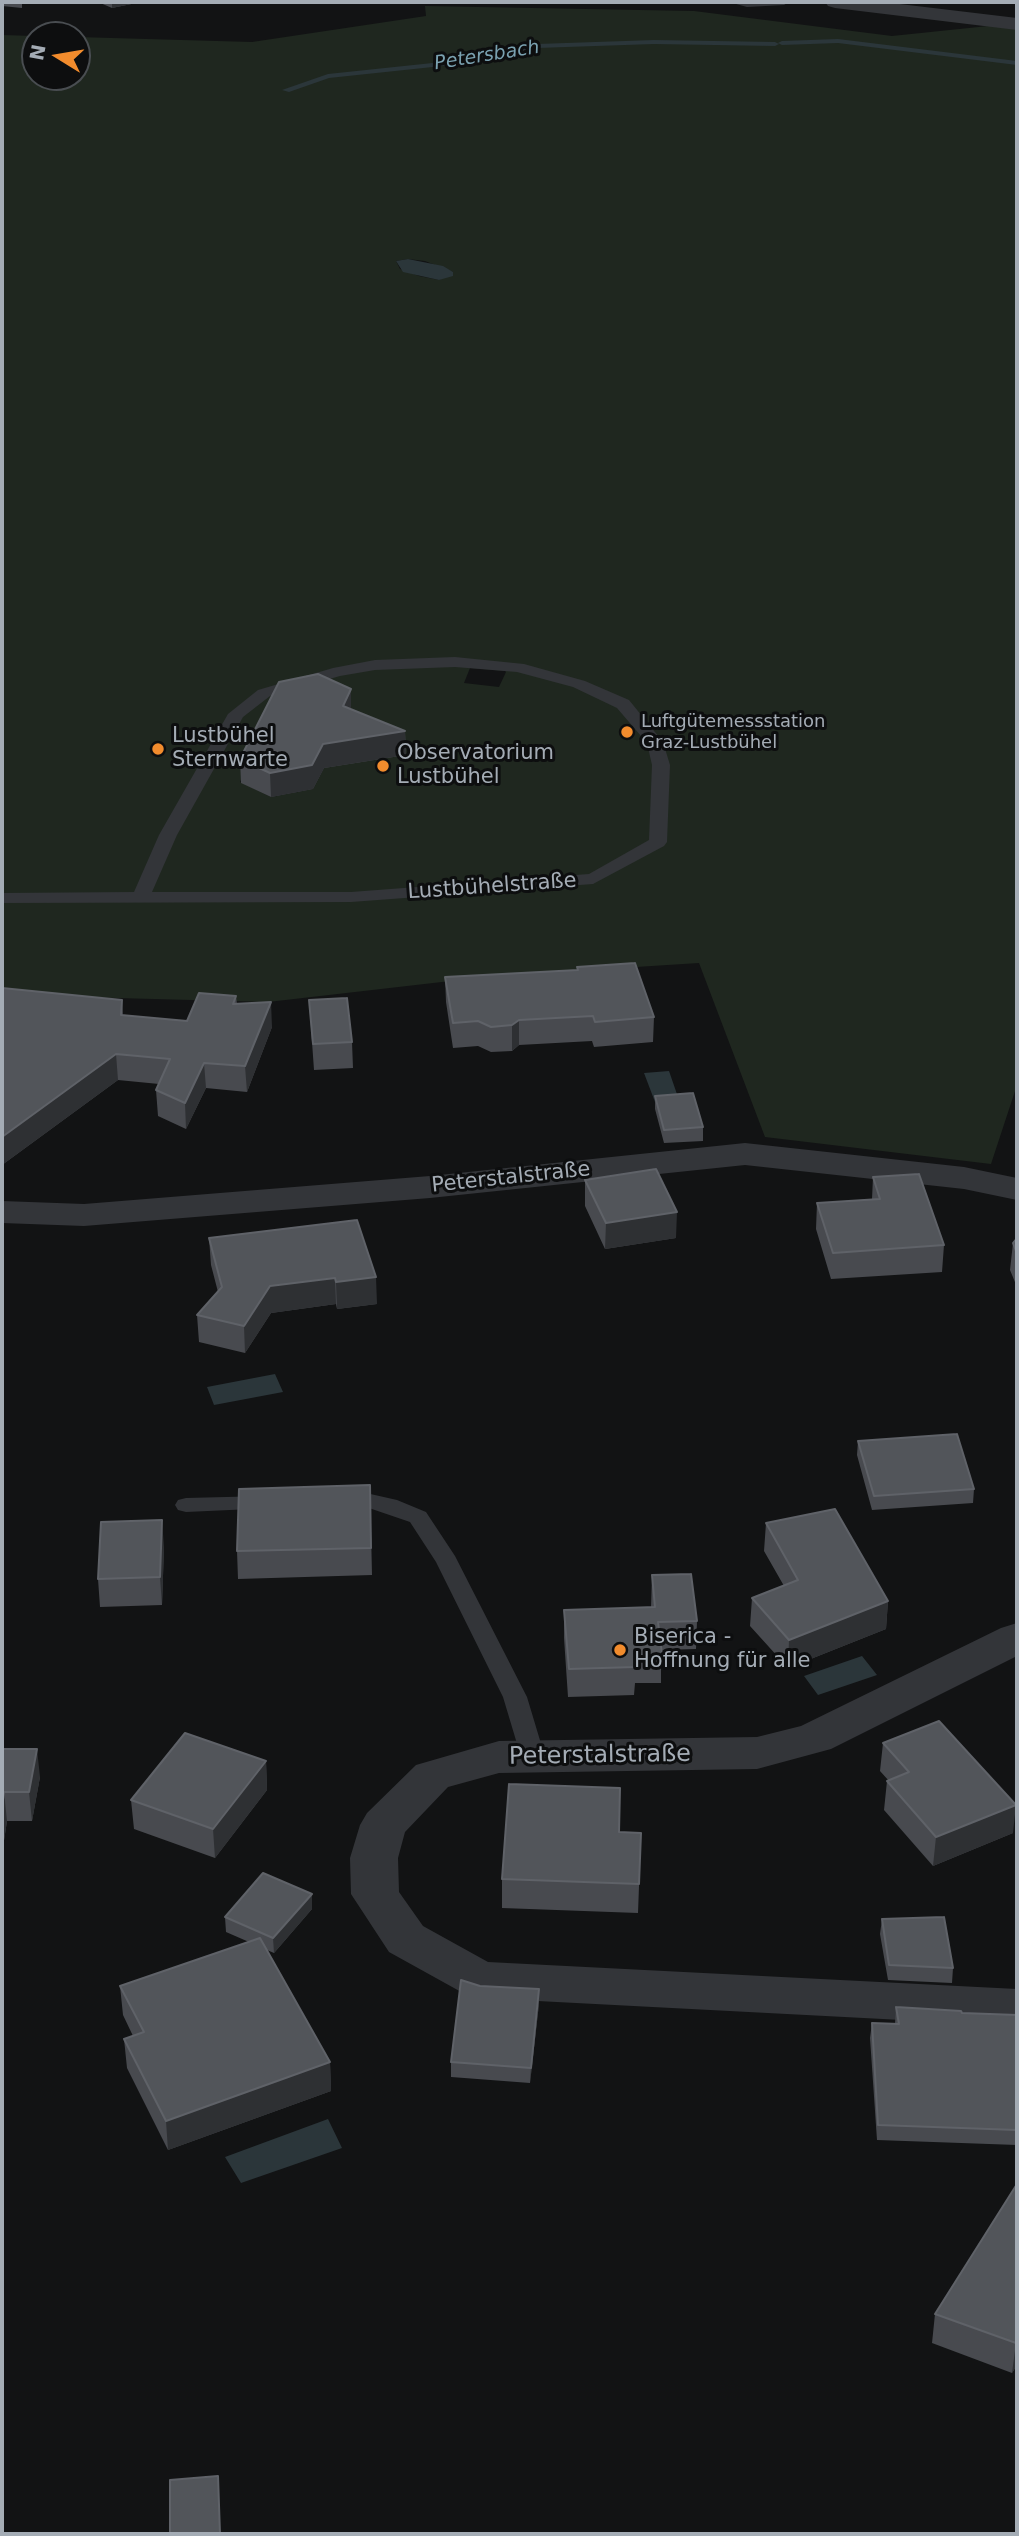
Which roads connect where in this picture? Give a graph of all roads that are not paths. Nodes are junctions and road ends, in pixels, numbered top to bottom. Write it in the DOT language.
graph roads {
  1 [pos="734,2"];
  2 [pos="784,2"];
  3 [pos="835,2"];
  4 [pos="1017,24"];
  5 [pos="2,898"];
  6 [pos="140,898"];
  7 [pos="1017,1189"];
  8 [pos="2,1212"];
  9 [pos="325,1501"];
  10 [pos="283,1502"];
  11 [pos="186,1505"];
  12 [pos="1017,1638"];
  13 [pos="533,1756"];
  14 [pos="1017,2008"];
  1 -- 2 [label="lane"];
  3 -- 4 [label="street"];
  5 -- 6 [label="lane, Lustbühelstraße"];
  6 -- 6 [label="lane, Lustbühelstraße"];
  7 -- 8 [label="street, Peterstalstraße"];
  9 -- 13 [label="lane"];
  10 -- 11 [label="lane"];
  12 -- 13 [label="street, Peterstalstraße"];
  13 -- 14 [label="street, Peterstalstraße"];
}
